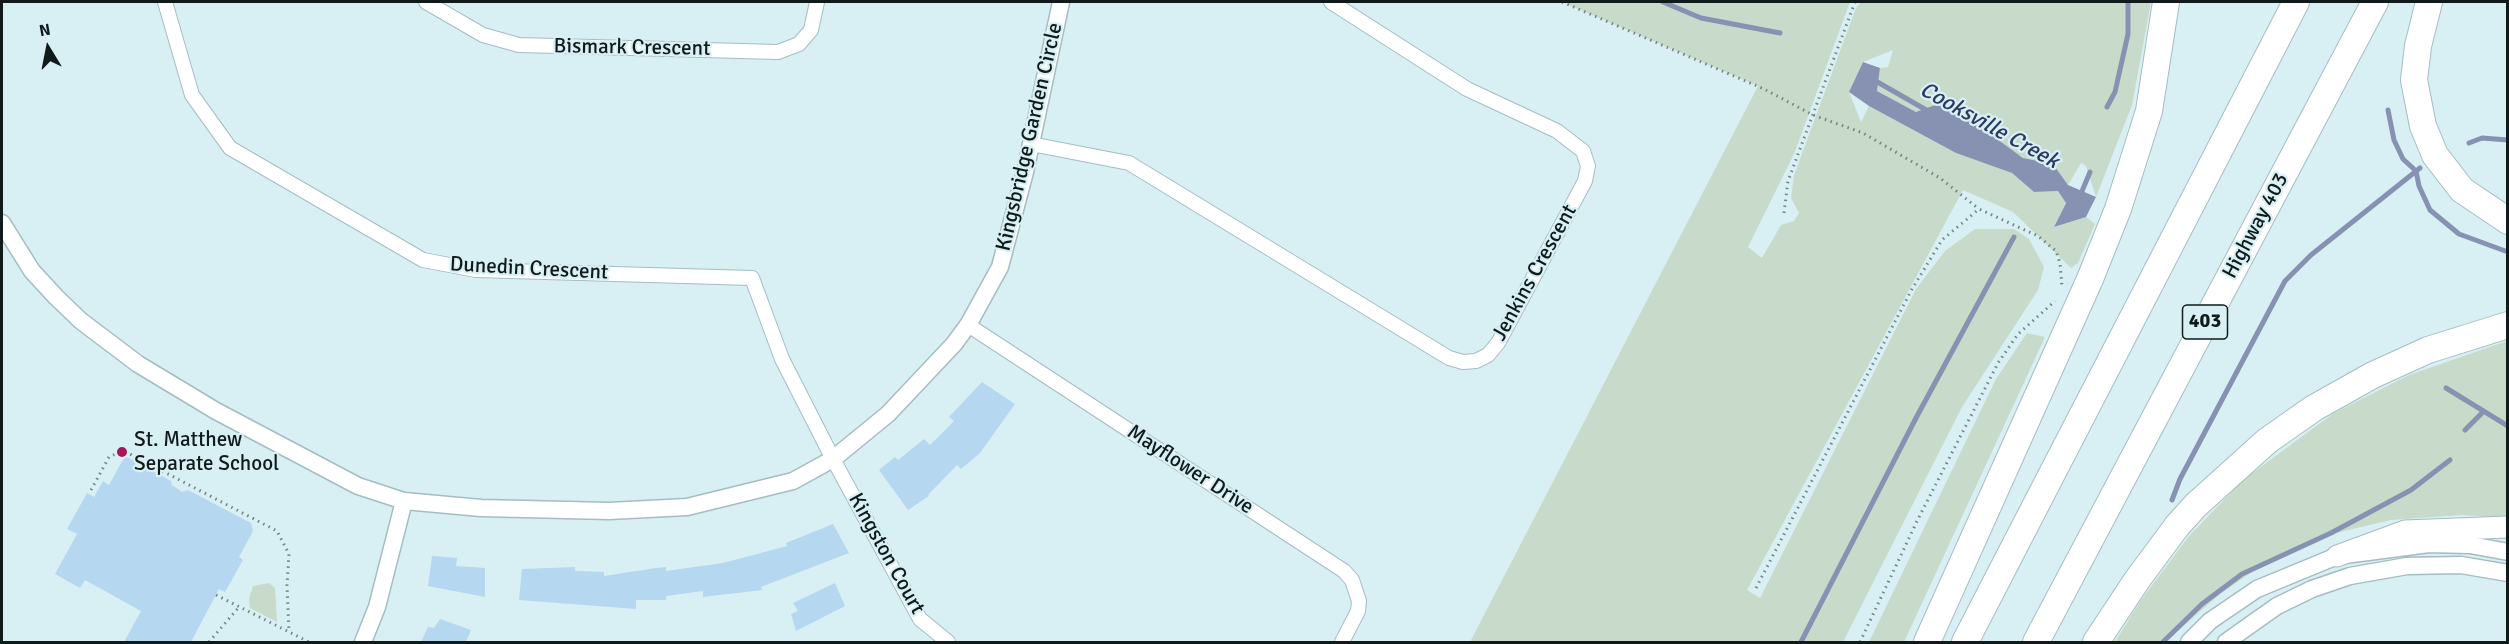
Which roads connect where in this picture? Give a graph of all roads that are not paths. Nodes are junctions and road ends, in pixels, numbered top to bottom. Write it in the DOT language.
graph roads {
  1 [pos="165,2"];
  2 [pos="426,2"];
  3 [pos="817,2"];
  4 [pos="1061,2"];
  5 [pos="1331,2"];
  6 [pos="2166,2"];
  7 [pos="2296,2"];
  8 [pos="2375,2"];
  9 [pos="2429,2"];
  10 [pos="1031,144"];
  11 [pos="2508,221"];
  12 [pos="3,228"];
  13 [pos="2508,324"];
  14 [pos="968,325"];
  15 [pos="833,459"];
  16 [pos="404,501"];
  17 [pos="2508,527"];
  18 [pos="2508,552"];
  19 [pos="2337,556"];
  20 [pos="2508,573"];
  21 [pos="363,642"];
  22 [pos="948,642"];
  23 [pos="1342,642"];
  24 [pos="1927,642"];
  25 [pos="1965,642"];
  26 [pos="2036,642"];
  27 [pos="2096,642"];
  28 [pos="2189,642"];
  29 [pos="2226,642"];
  1 -- 15 [label="street, Dunedin Crescent"];
  2 -- 3 [label="street, Bismark Crescent"];
  4 -- 10 [label="street, Kingsbridge Garden Circle"];
  5 -- 10 [label="street, Jenkins Crescent"];
  6 -- 24 [label="highway"];
  7 -- 25 [label="highway"];
  8 -- 26 [label="highway, Highway 403 / 403"];
  9 -- 11 [label="highway"];
  10 -- 14 [label="street, Kingsbridge Garden Circle"];
  12 -- 16 [label="street, Kingsbridge Garden Circle"];
  13 -- 27 [label="highway"];
  14 -- 15 [label="street, Kingsbridge Garden Circle"];
  14 -- 23 [label="street, Mayflower Drive"];
  15 -- 16 [label="street, Kingsbridge Garden Circle"];
  15 -- 22 [label="street, Kingston Court"];
  16 -- 21 [label="street"];
  17 -- 19 [label="main road"];
  18 -- 19 [label="street"];
  19 -- 28 [label="street"];
  20 -- 29 [label="street"];
}
